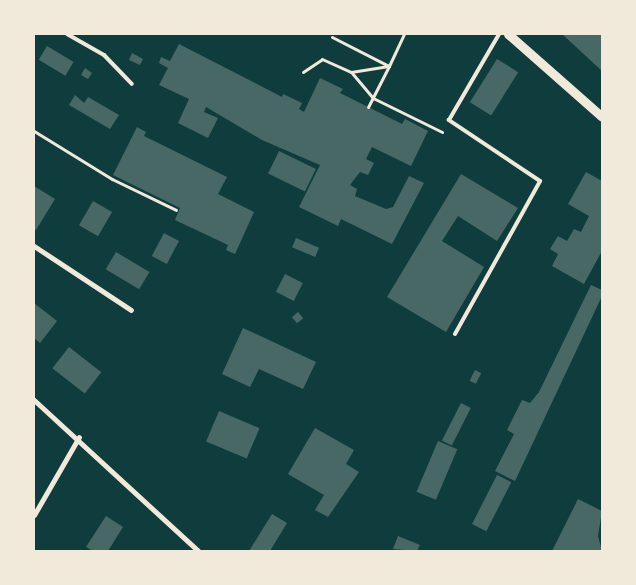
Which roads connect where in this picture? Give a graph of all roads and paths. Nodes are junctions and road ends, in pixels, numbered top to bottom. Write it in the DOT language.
graph roads {
  1 [pos="67,34"];
  2 [pos="404,34"];
  3 [pos="499,34"];
  4 [pos="508,34"];
  5 [pos="332,36"];
  6 [pos="389,66"];
  7 [pos="303,72"];
  8 [pos="351,72"];
  9 [pos="132,84"];
  10 [pos="373,98"];
  11 [pos="368,107"];
  12 [pos="602,117"];
  13 [pos="34,131"];
  14 [pos="442,132"];
  15 [pos="176,210"];
  16 [pos="34,246"];
  17 [pos="131,310"];
  18 [pos="456,334"];
  19 [pos="34,400"];
  20 [pos="78,437"];
  21 [pos="34,516"];
  22 [pos="198,551"];
  1 -- 9 [label="lane"];
  2 -- 6 [label="path"];
  3 -- 18 [label="lane"];
  4 -- 12 [label="street"];
  5 -- 6 [label="path"];
  6 -- 8 [label="path"];
  6 -- 10 [label="path"];
  7 -- 8 [label="path"];
  8 -- 10 [label="path"];
  10 -- 11 [label="path"];
  10 -- 14 [label="path"];
  13 -- 15 [label="path"];
  16 -- 17 [label="street"];
  19 -- 20 [label="street"];
  20 -- 21 [label="street"];
  20 -- 22 [label="street"];
}
